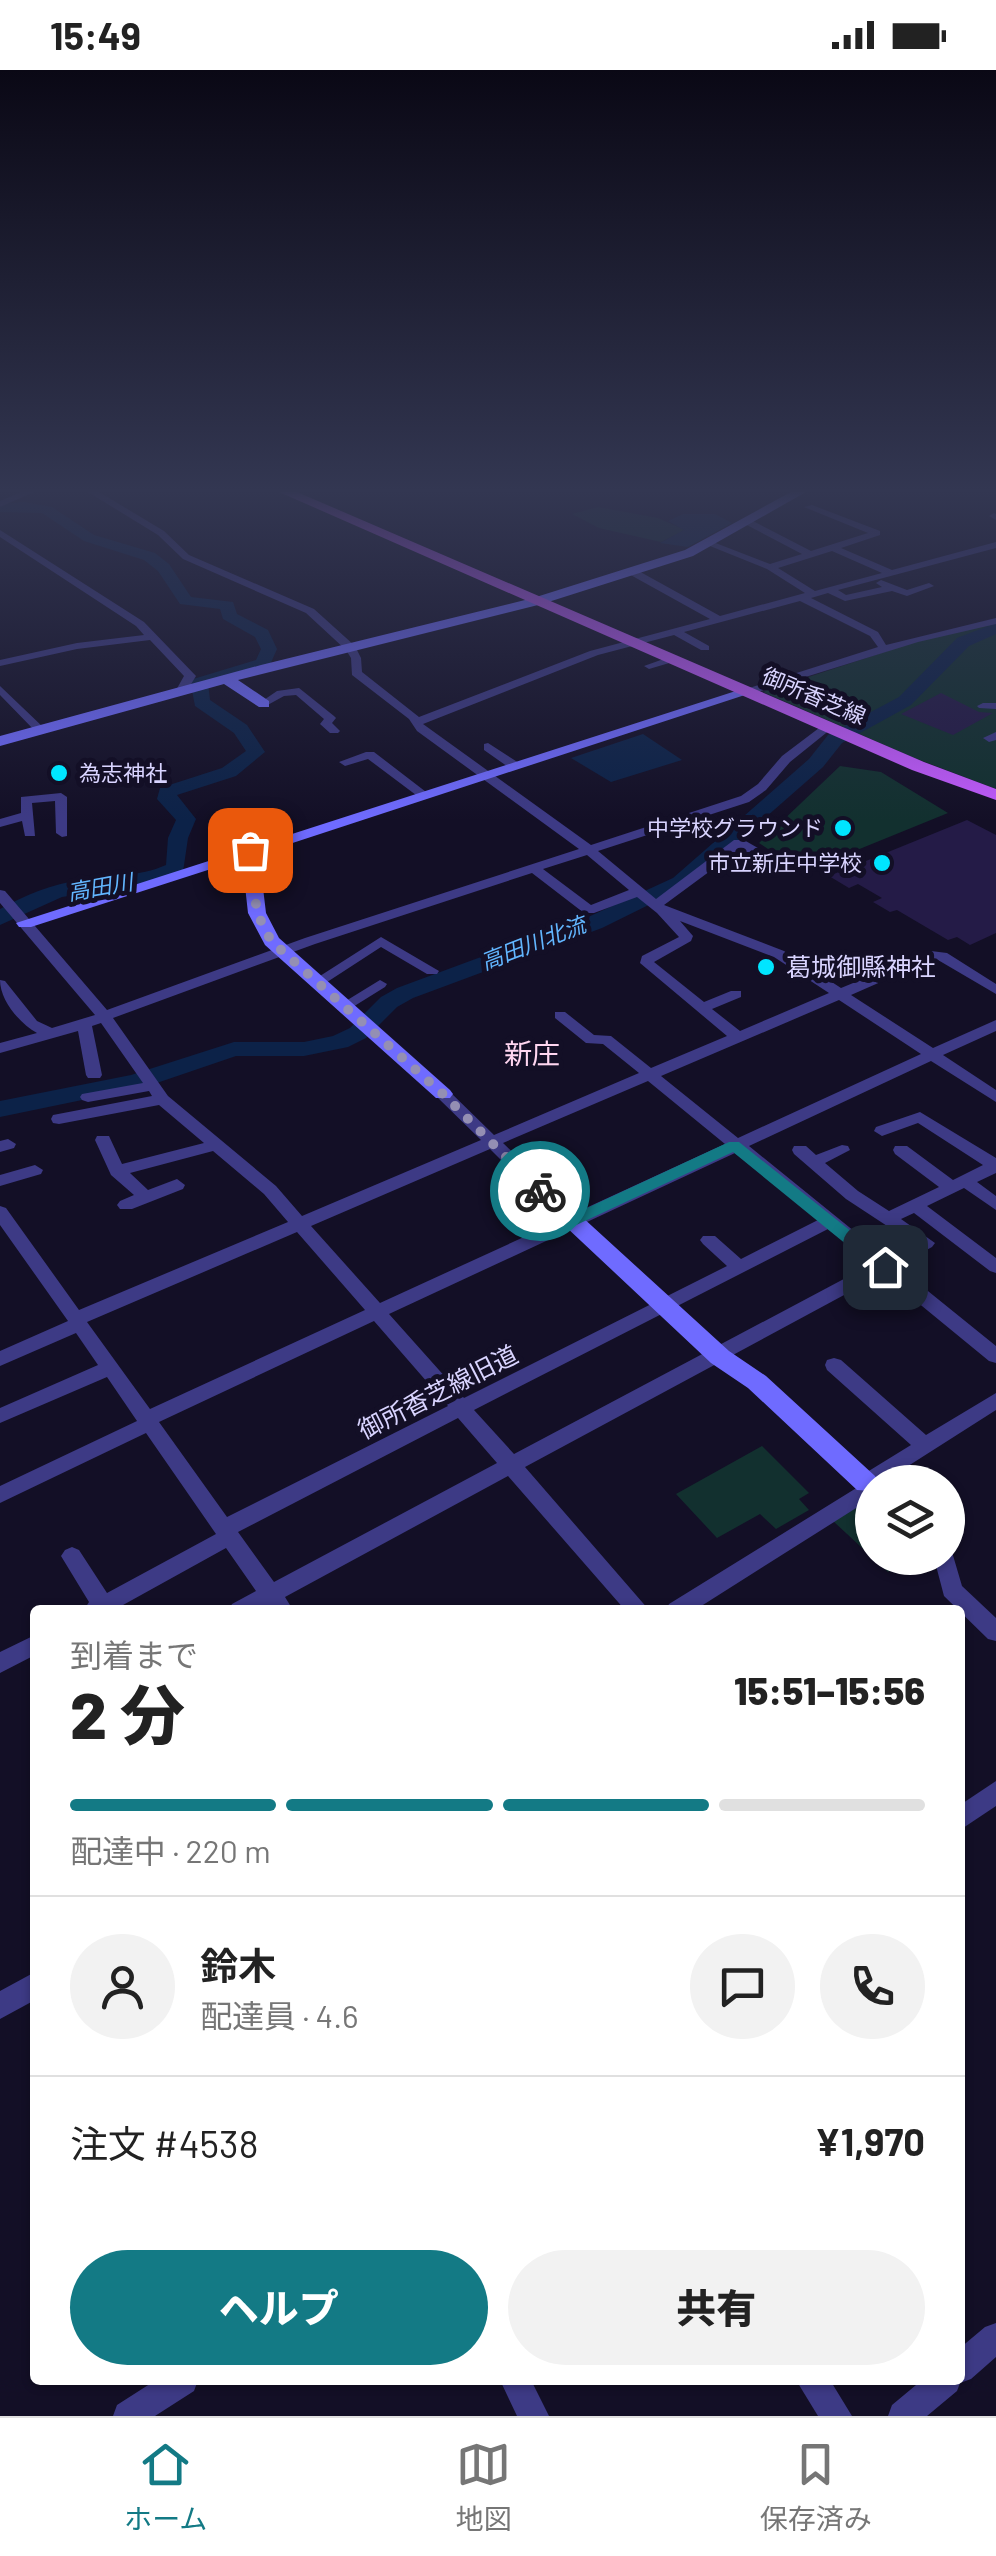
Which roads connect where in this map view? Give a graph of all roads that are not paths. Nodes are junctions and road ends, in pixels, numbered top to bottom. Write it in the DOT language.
graph roads {
  1 [pos="106,601"];
  2 [pos="288,601"];
  3 [pos="535,601"];
  4 [pos="538,601"];
  5 [pos="686,601"];
  6 [pos="783,601"];
  7 [pos="818,601"];
  8 [pos="718,619"];
  9 [pos="996,622"];
  10 [pos="673,630"];
  11 [pos="152,638"];
  12 [pos="632,642"];
  13 [pos="351,648"];
  14 [pos="706,648"];
  15 [pos="884,648"];
  16 [pos="672,660"];
  17 [pos="0,664"];
  18 [pos="649,666"];
  19 [pos="226,679"];
  20 [pos="193,689"];
  21 [pos="2,692"];
  22 [pos="747,692"];
  23 [pos="264,704"];
  24 [pos="417,722"];
  25 [pos="40,730"];
  26 [pos="334,730"];
  27 [pos="839,732"];
  28 [pos="0,741"];
  29 [pos="488,747"];
  30 [pos="346,762"];
  31 [pos="515,766"];
  32 [pos="486,775"];
  33 [pos="424,795"];
  34 [pos="996,795"];
  35 [pos="27,815"];
  36 [pos="0,823"];
  37 [pos="30,832"];
  38 [pos="62,833"];
  39 [pos="250,850"];
  40 [pos="589,850"];
  41 [pos="770,862"];
  42 [pos="532,867"];
  43 [pos="640,891"];
  44 [pos="0,894"];
  45 [pos="656,906"];
  46 [pos="17,914"];
  47 [pos="715,927"];
  48 [pos="684,942"];
  49 [pos="282,952"];
  50 [pos="432,971"];
  51 [pos="316,983"];
  52 [pos="0,984"];
  53 [pos="380,984"];
  54 [pos="996,990"];
  55 [pos="736,994"];
  56 [pos="840,995"];
  57 [pos="8,1006"];
  58 [pos="343,1007"];
  59 [pos="701,1008"];
  60 [pos="560,1014"];
  61 [pos="105,1017"];
  62 [pos="84,1024"];
  63 [pos="996,1025"];
  64 [pos="51,1034"];
  65 [pos="739,1038"];
  66 [pos="0,1048"];
  67 [pos="932,1055"];
  68 [pos="94,1075"];
  69 [pos="651,1076"];
  70 [pos="152,1087"];
  71 [pos="443,1094"];
  72 [pos="88,1097"];
  73 [pos="996,1097"];
  74 [pos="59,1119"];
  75 [pos="882,1131"];
  76 [pos="103,1140"];
  77 [pos="494,1142"];
  78 [pos="214,1145"];
  79 [pos="734,1145"];
  80 [pos="842,1150"];
  81 [pos="901,1150"];
  82 [pos="34,1170"];
  83 [pos="117,1170"];
  84 [pos="0,1180"];
  85 [pos="959,1184"];
  86 [pos="177,1185"];
  87 [pos="146,1197"];
  88 [pos="996,1204"];
  89 [pos="126,1205"];
  90 [pos="915,1205"];
  91 [pos="0,1212"];
  92 [pos="888,1218"];
  93 [pos="572,1222"];
  94 [pos="828,1222"];
  95 [pos="301,1225"];
  96 [pos="709,1240"];
  97 [pos="996,1266"];
  98 [pos="885,1267"];
  99 [pos="740,1268"];
  100 [pos="663,1306"];
  101 [pos="376,1312"];
  102 [pos="77,1322"];
  103 [pos="996,1356"];
  104 [pos="720,1357"];
  105 [pos="0,1359"];
  106 [pos="834,1365"];
  107 [pos="110,1368"];
  108 [pos="996,1400"];
  109 [pos="462,1408"];
  110 [pos="0,1416"];
  111 [pos="148,1421"];
  112 [pos="925,1446"];
  113 [pos="511,1464"];
  114 [pos="899,1465"];
  115 [pos="855,1472"];
  116 [pos="0,1495"];
  117 [pos="855,1496"];
  118 [pos="227,1532"];
  119 [pos="72,1556"];
  120 [pos="949,1575"];
  121 [pos="276,1602"];
  122 [pos="97,1605"];
  123 [pos="104,1605"];
  124 [pos="634,1605"];
  125 [pos="685,1605"];
  126 [pos="996,1632"];
  127 [pos="30,1647"];
  128 [pos="0,1663"];
  129 [pos="996,1792"];
  130 [pos="965,1815"];
  131 [pos="30,1988"];
  132 [pos="0,2006"];
  133 [pos="996,2338"];
  134 [pos="965,2364"];
  135 [pos="174,2385"];
  136 [pos="518,2385"];
  137 [pos="815,2385"];
  138 [pos="940,2385"];
  139 [pos="128,2416"];
  140 [pos="534,2416"];
  141 [pos="837,2416"];
  142 [pos="903,2416"];
  1 -- 11 [label="street"];
  2 -- 13 [label="street"];
  3 -- 13 [label="street"];
  4 -- 12 [label="main road, 御所香芝線"];
  5 -- 8 [label="street"];
  6 -- 8 [label="street"];
  7 -- 15 [label="street"];
  8 -- 10 [label="street"];
  9 -- 15 [label="street"];
  10 -- 12 [label="street"];
  10 -- 14 [label="street"];
  11 -- 17 [label="street"];
  11 -- 20 [label="street"];
  12 -- 16 [label="main road, 御所香芝線"];
  12 -- 24 [label="street"];
  13 -- 19 [label="street"];
  13 -- 24 [label="street"];
  15 -- 22 [label="street"];
  16 -- 18 [label="street"];
  16 -- 22 [label="main road, 御所香芝線"];
  19 -- 20 [label="street"];
  19 -- 23 [label="street"];
  20 -- 25 [label="street"];
  21 -- 25 [label="street"];
  22 -- 27 [label="main road, 御所香芝線"];
  22 -- 31 [label="street"];
  23 -- 26 [label="street"];
  24 -- 32 [label="street"];
  25 -- 28 [label="street"];
  27 -- 34 [label="main road, 御所香芝線"];
  27 -- 40 [label="street"];
  29 -- 31 [label="street"];
  30 -- 33 [label="street"];
  31 -- 32 [label="street"];
  32 -- 33 [label="street"];
  32 -- 40 [label="street"];
  33 -- 39 [label="street"];
  35 -- 36 [label="street"];
  35 -- 37 [label="street"];
  35 -- 38 [label="street"];
  39 -- 46 [label="street"];
  39 -- 49 [label="street"];
  40 -- 42 [label="street"];
  40 -- 43 [label="street"];
  41 -- 45 [label="street"];
  42 -- 43 [label="street"];
  42 -- 49 [label="street"];
  43 -- 45 [label="street"];
  44 -- 46 [label="street"];
  45 -- 47 [label="street"];
  45 -- 48 [label="street"];
  46 -- 61 [label="street"];
  47 -- 48 [label="street"];
  47 -- 56 [label="street"];
  48 -- 59 [label="street"];
  49 -- 51 [label="street"];
  49 -- 61 [label="street"];
  50 -- 51 [label="street"];
  51 -- 58 [label="street"];
  52 -- 57 [label="street"];
  53 -- 58 [label="street"];
  54 -- 56 [label="street"];
  55 -- 59 [label="street"];
  56 -- 65 [label="street"];
  56 -- 67 [label="street"];
  57 -- 64 [label="street"];
  58 -- 71 [label="street"];
  59 -- 65 [label="street"];
  60 -- 69 [label="street"];
  61 -- 62 [label="street"];
  61 -- 70 [label="street"];
  62 -- 64 [label="street"];
  62 -- 68 [label="street"];
  63 -- 67 [label="street"];
  64 -- 66 [label="street"];
  65 -- 69 [label="street"];
  67 -- 73 [label="street"];
  67 -- 79 [label="street"];
  69 -- 77 [label="street"];
  69 -- 79 [label="street"];
  70 -- 72 [label="street"];
  70 -- 74 [label="street"];
  70 -- 78 [label="street"];
  71 -- 77 [label="street"];
  75 -- 85 [label="street"];
  76 -- 83 [label="street"];
  77 -- 93 [label="street"];
  77 -- 95 [label="street"];
  78 -- 83 [label="street"];
  78 -- 95 [label="street"];
  79 -- 93 [label="street"];
  79 -- 94 [label="street"];
  80 -- 92 [label="street"];
  81 -- 85 [label="street"];
  82 -- 84 [label="street"];
  83 -- 87 [label="street"];
  85 -- 88 [label="street"];
  85 -- 90 [label="street"];
  86 -- 87 [label="street"];
  87 -- 89 [label="street"];
  90 -- 92 [label="street"];
  90 -- 97 [label="street"];
  91 -- 102 [label="street"];
  92 -- 98 [label="street"];
  93 -- 100 [label="street"];
  93 -- 101 [label="street"];
  94 -- 98 [label="street"];
  94 -- 99 [label="street, 御所香芝線旧道"];
  95 -- 101 [label="street"];
  95 -- 102 [label="street"];
  96 -- 99 [label="street"];
  98 -- 103 [label="street"];
  98 -- 104 [label="street"];
  99 -- 100 [label="street, 御所香芝線旧道"];
  100 -- 104 [label="street"];
  100 -- 109 [label="street, 御所香芝線旧道"];
  101 -- 109 [label="street"];
  101 -- 111 [label="street"];
  102 -- 105 [label="street"];
  102 -- 107 [label="street"];
  104 -- 113 [label="street"];
  104 -- 115 [label="street"];
  106 -- 112 [label="street"];
  107 -- 110 [label="street"];
  107 -- 111 [label="street"];
  108 -- 112 [label="street"];
  109 -- 113 [label="street"];
  109 -- 118 [label="street, 御所香芝線旧道"];
  111 -- 116 [label="street"];
  111 -- 118 [label="street"];
  112 -- 114 [label="street"];
  113 -- 121 [label="street"];
  113 -- 124 [label="street"];
  117 -- 125 [label="street"];
  118 -- 121 [label="street"];
  118 -- 123 [label="street, 御所香芝線旧道"];
  119 -- 122 [label="street"];
  120 -- 126 [label="street"];
  127 -- 128 [label="street"];
  129 -- 130 [label="street"];
  131 -- 132 [label="street"];
  133 -- 134 [label="street"];
  135 -- 139 [label="street"];
  136 -- 140 [label="street"];
  137 -- 141 [label="street"];
  138 -- 142 [label="street"];
}
